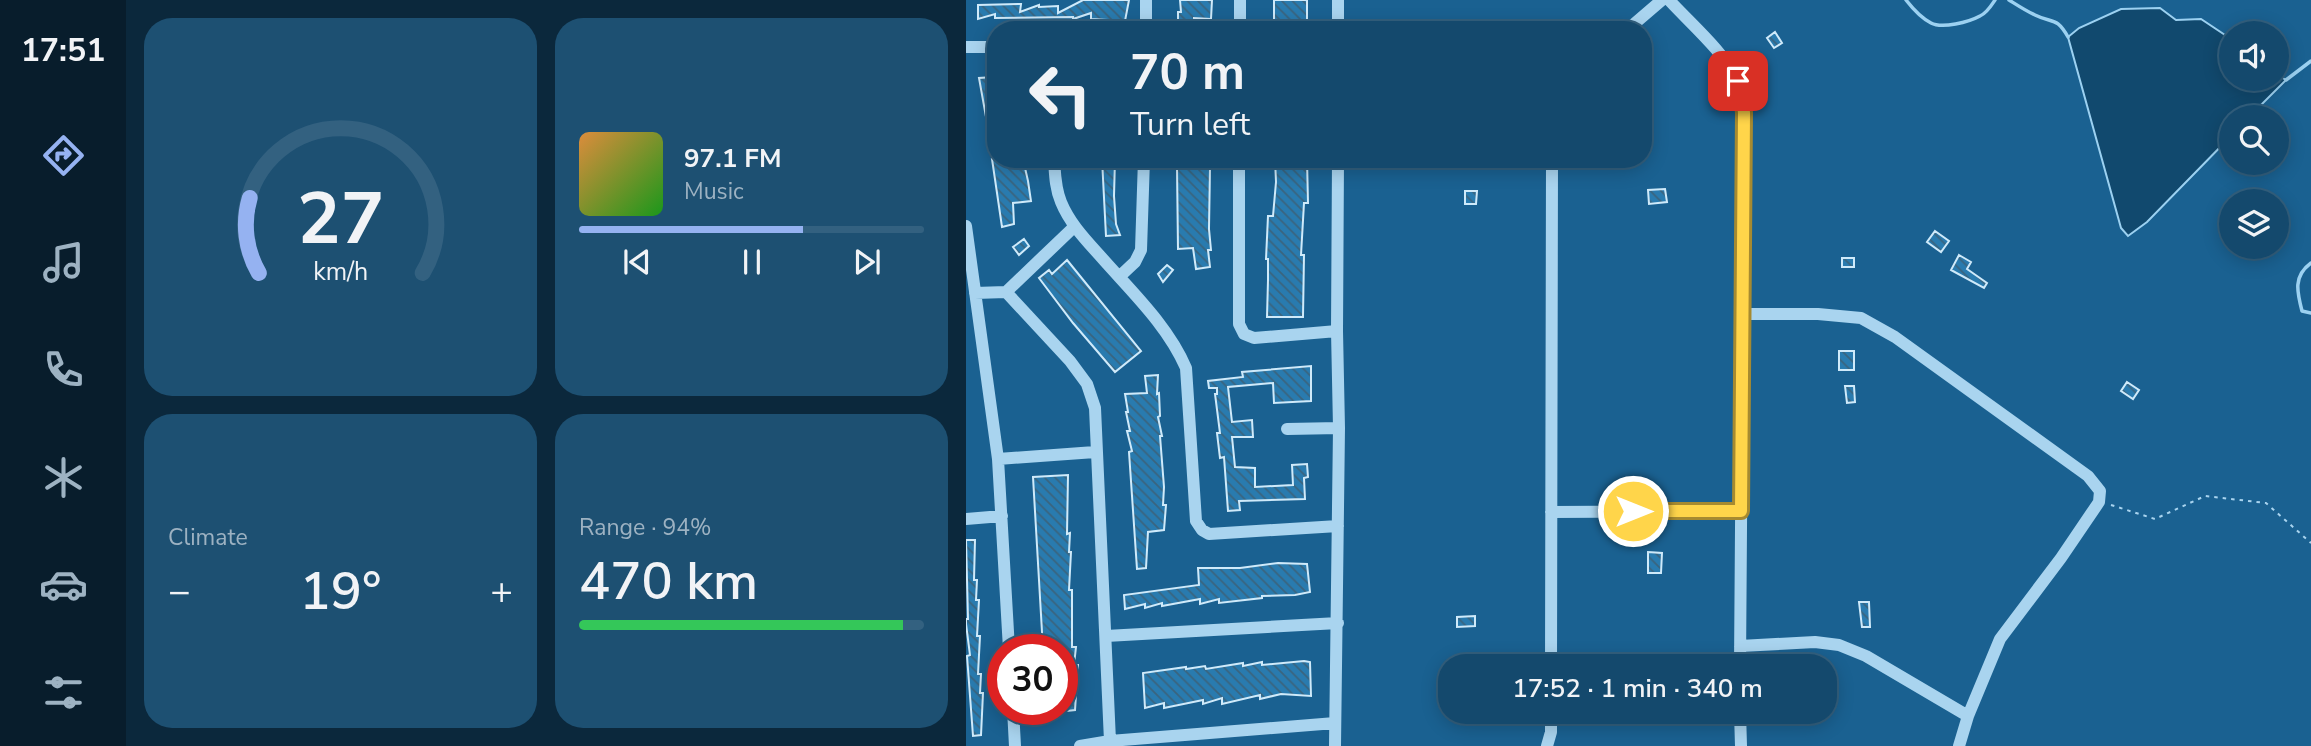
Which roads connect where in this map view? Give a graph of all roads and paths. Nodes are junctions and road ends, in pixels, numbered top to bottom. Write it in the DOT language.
graph roads {
  1 [pos="1146,0"];
  2 [pos="1240,0"];
  3 [pos="1338,0"];
  4 [pos="1662,0"];
  5 [pos="1670,0"];
  6 [pos="1146,21"];
  7 [pos="1240,21"];
  8 [pos="1338,21"];
  9 [pos="1638,21"];
  10 [pos="966,47"];
  11 [pos="987,47"];
  12 [pos="1054,168"];
  13 [pos="1144,168"];
  14 [pos="1240,168"];
  15 [pos="1338,168"];
  16 [pos="1552,168"];
  17 [pos="966,226"];
  18 [pos="1074,227"];
  19 [pos="1119,277"];
  20 [pos="1006,292"];
  21 [pos="975,293"];
  22 [pos="1743,314"];
  23 [pos="1337,331"];
  24 [pos="1339,428"];
  25 [pos="1287,429"];
  26 [pos="1095,452"];
  27 [pos="998,459"];
  28 [pos="2099,502"];
  29 [pos="1741,511"];
  30 [pos="1551,512"];
  31 [pos="1002,516"];
  32 [pos="966,519"];
  33 [pos="1338,526"];
  34 [pos="2311,543"];
  35 [pos="1338,623"];
  36 [pos="1008,634"];
  37 [pos="1106,636"];
  38 [pos="1740,646"];
  39 [pos="1551,654"];
  40 [pos="1740,654"];
  41 [pos="1968,716"];
  42 [pos="1335,723"];
  43 [pos="1551,724"];
  44 [pos="1740,724"];
  45 [pos="1014,725"];
  46 [pos="1110,741"];
  47 [pos="1015,746"];
  48 [pos="1080,746"];
  49 [pos="1335,746"];
  50 [pos="1547,746"];
  51 [pos="1741,746"];
  52 [pos="1959,746"];
  1 -- 6 [label="street"];
  2 -- 7 [label="street"];
  3 -- 8 [label="street"];
  4 -- 9 [label="street"];
  5 -- 22 [label="street"];
  10 -- 11 [label="street"];
  12 -- 18 [label="street"];
  13 -- 19 [label="street"];
  14 -- 23 [label="street"];
  15 -- 23 [label="street"];
  16 -- 30 [label="street"];
  17 -- 21 [label="street"];
  18 -- 19 [label="street"];
  18 -- 20 [label="street"];
  19 -- 33 [label="street"];
  20 -- 21 [label="street"];
  20 -- 26 [label="street"];
  21 -- 27 [label="street"];
  22 -- 28 [label="street"];
  22 -- 29 [label="street"];
  23 -- 24 [label="street"];
  24 -- 25 [label="street"];
  24 -- 33 [label="street"];
  26 -- 27 [label="street"];
  26 -- 37 [label="street"];
  27 -- 31 [label="street"];
  28 -- 34 [label="path"];
  28 -- 41 [label="street"];
  29 -- 30 [label="street"];
  29 -- 38 [label="street"];
  30 -- 39 [label="street"];
  31 -- 32 [label="street"];
  31 -- 36 [label="street"];
  33 -- 35 [label="street"];
  35 -- 37 [label="street"];
  35 -- 42 [label="street"];
  37 -- 46 [label="street"];
  38 -- 40 [label="street"];
  38 -- 41 [label="street"];
  41 -- 52 [label="street"];
  42 -- 46 [label="street"];
  42 -- 49 [label="street"];
  43 -- 50 [label="street"];
  44 -- 51 [label="street"];
  45 -- 47 [label="street"];
  46 -- 48 [label="street"];
}
